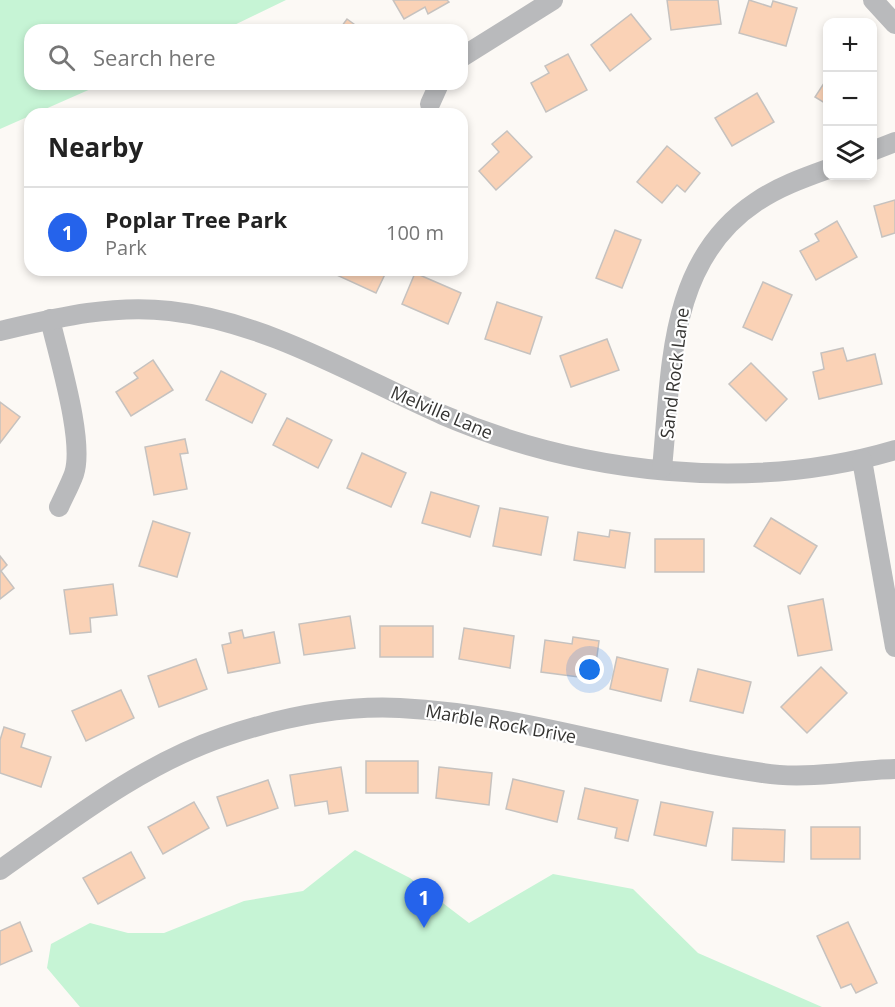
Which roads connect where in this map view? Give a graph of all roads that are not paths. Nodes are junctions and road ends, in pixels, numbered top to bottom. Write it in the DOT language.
graph roads {
  1 [pos="553,0"];
  2 [pos="873,0"];
  3 [pos="895,24"];
  4 [pos="468,53"];
  5 [pos="436,90"];
  6 [pos="430,104"];
  7 [pos="895,142"];
  8 [pos="877,149"];
  9 [pos="823,171"];
  10 [pos="50,319"];
  11 [pos="0,331"];
  12 [pos="895,450"];
  13 [pos="861,460"];
  14 [pos="663,468"];
  15 [pos="59,507"];
  16 [pos="895,647"];
  17 [pos="894,765"];
  18 [pos="2,865"];
  1 -- 4 [label="street"];
  2 -- 3 [label="street"];
  5 -- 6 [label="street"];
  7 -- 8 [label="street"];
  9 -- 14 [label="street, Sand Rock Lane"];
  10 -- 11 [label="street, Melville Lane"];
  10 -- 14 [label="street, Melville Lane"];
  10 -- 15 [label="street"];
  12 -- 13 [label="street, Melville Lane"];
  13 -- 14 [label="street, Melville Lane"];
  13 -- 16 [label="street"];
  17 -- 18 [label="street, Marble Rock Drive"];
}
